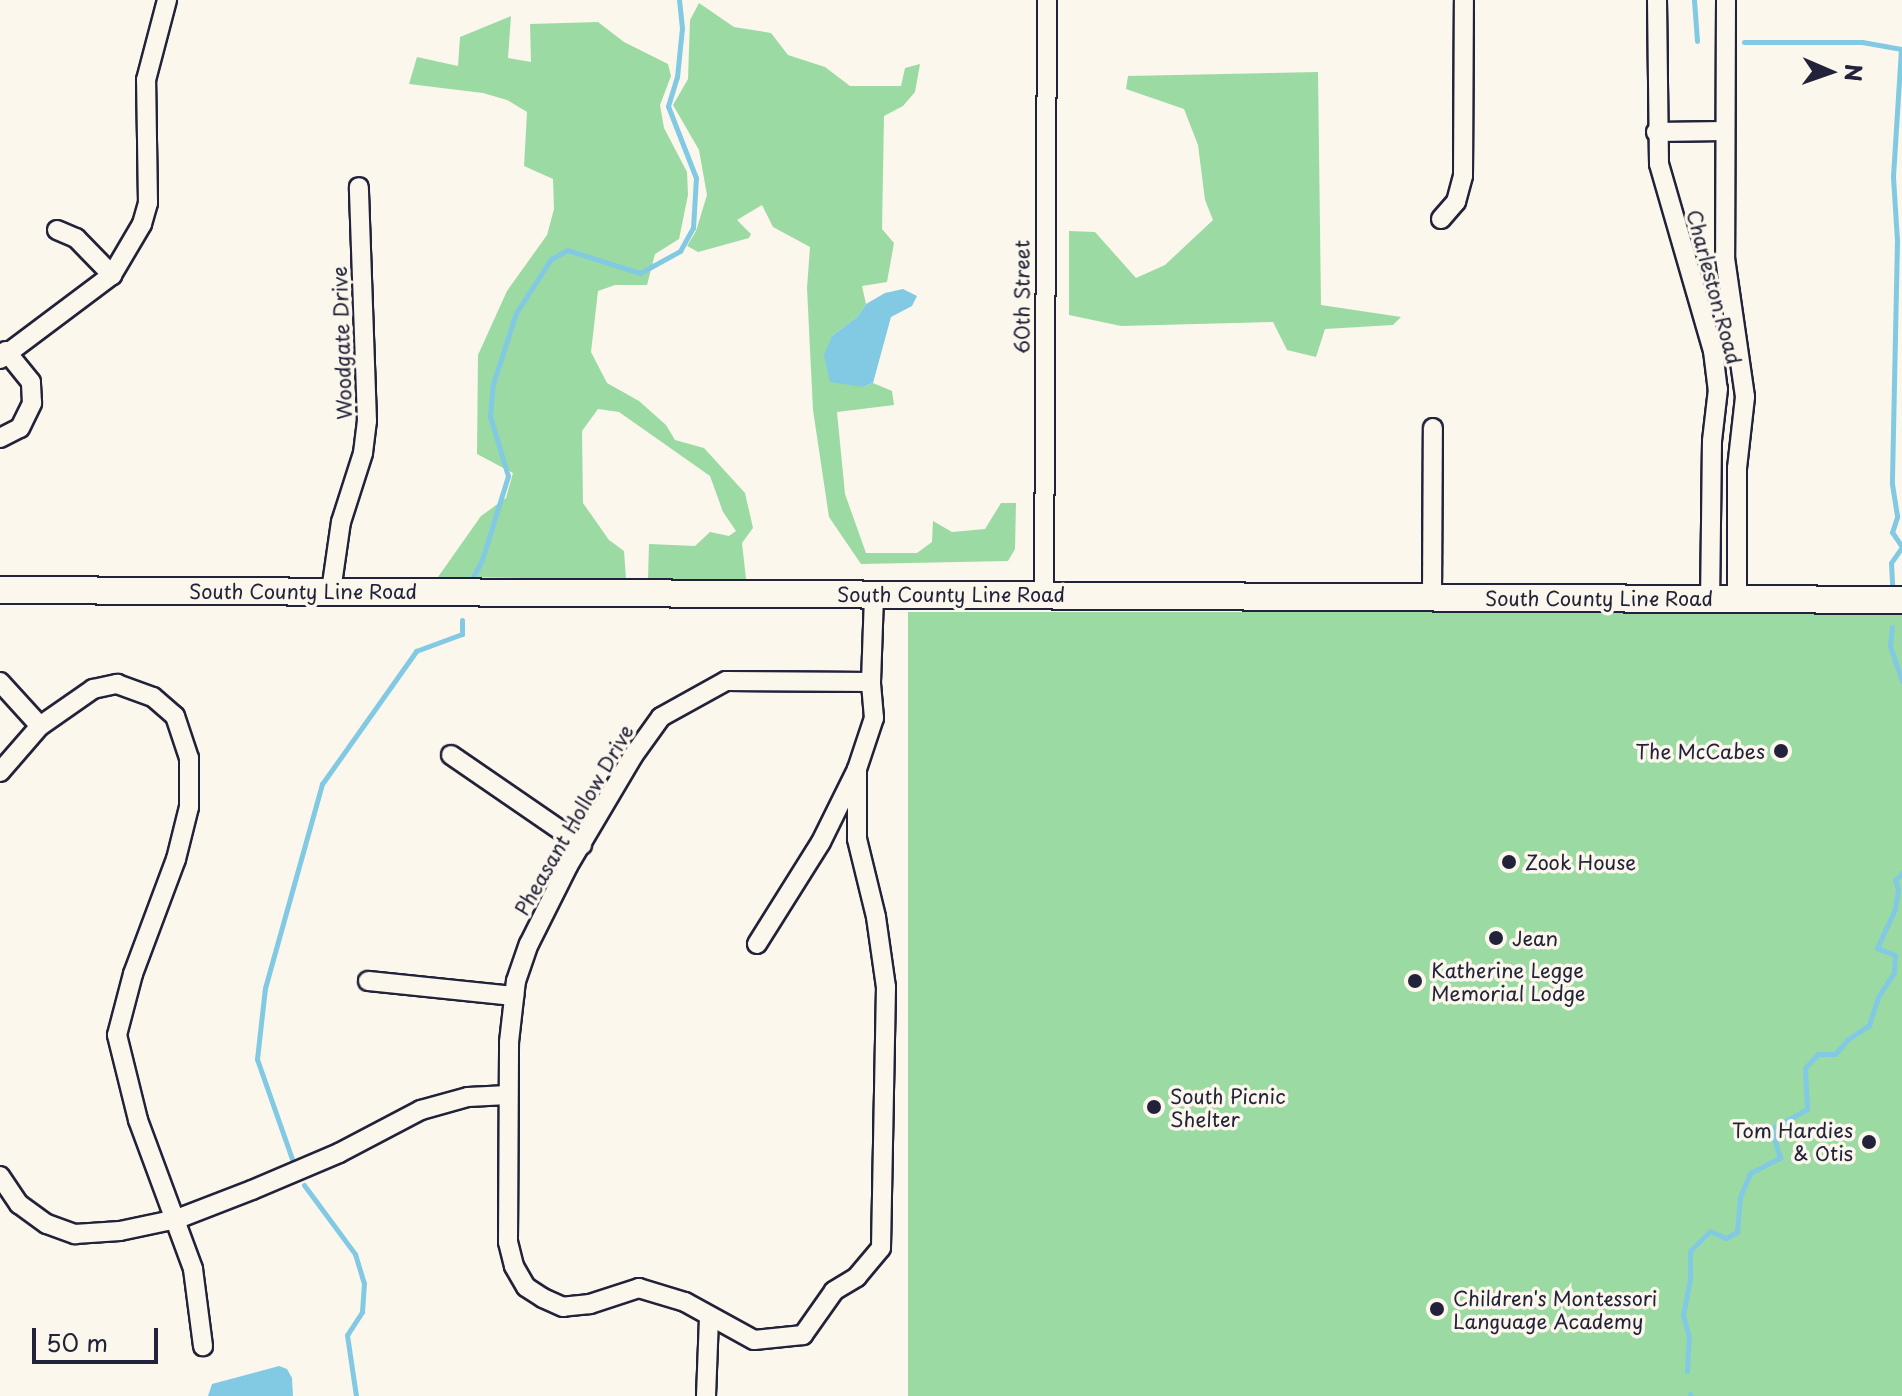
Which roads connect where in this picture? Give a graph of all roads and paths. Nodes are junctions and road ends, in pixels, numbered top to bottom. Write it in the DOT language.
graph roads {
  1 [pos="167,0"];
  2 [pos="1047,0"];
  3 [pos="1464,0"];
  4 [pos="1657,0"];
  5 [pos="1726,0"];
  6 [pos="1725,131"];
  7 [pos="1656,132"];
  8 [pos="359,187"];
  9 [pos="1441,219"];
  10 [pos="57,230"];
  11 [pos="112,275"];
  12 [pos="3,355"];
  13 [pos="1433,428"];
  14 [pos="0,438"];
  15 [pos="0,590"];
  16 [pos="331,591"];
  17 [pos="874,594"];
  18 [pos="1044,595"];
  19 [pos="1432,597"];
  20 [pos="1710,599"];
  21 [pos="1737,599"];
  22 [pos="1902,600"];
  23 [pos="0,682"];
  24 [pos="871,682"];
  25 [pos="40,726"];
  26 [pos="451,755"];
  27 [pos="857,769"];
  28 [pos="0,772"];
  29 [pos="857,839"];
  30 [pos="821,842"];
  31 [pos="582,845"];
  32 [pos="757,944"];
  33 [pos="368,981"];
  34 [pos="514,996"];
  35 [pos="508,1095"];
  36 [pos="0,1176"];
  37 [pos="177,1219"];
  38 [pos="709,1318"];
  39 [pos="203,1346"];
  40 [pos="706,1396"];
  1 -- 11 [label="street"];
  2 -- 18 [label="street, 60th Street"];
  3 -- 9 [label="street"];
  4 -- 7 [label="street, Charleston Road"];
  5 -- 6 [label="street, Charleston Road"];
  6 -- 7 [label="street"];
  6 -- 21 [label="street, Charleston Road"];
  7 -- 20 [label="street, Charleston Road"];
  8 -- 16 [label="street, Woodgate Drive"];
  10 -- 11 [label="street"];
  11 -- 12 [label="street"];
  12 -- 14 [label="street"];
  13 -- 19 [label="street"];
  15 -- 16 [label="main road, South County Line Road"];
  16 -- 17 [label="main road, South County Line Road"];
  17 -- 18 [label="main road, South County Line Road"];
  17 -- 24 [label="street"];
  18 -- 19 [label="main road, South County Line Road"];
  19 -- 20 [label="main road, South County Line Road"];
  20 -- 21 [label="main road, South County Line Road"];
  21 -- 22 [label="main road, South County Line Road"];
  23 -- 25 [label="street"];
  24 -- 27 [label="street"];
  24 -- 31 [label="street, Pheasant Hollow Drive"];
  25 -- 28 [label="street"];
  25 -- 37 [label="street"];
  26 -- 31 [label="street"];
  27 -- 29 [label="street"];
  27 -- 30 [label="street"];
  29 -- 30 [label="street"];
  29 -- 38 [label="street, Pheasant Hollow Drive"];
  30 -- 32 [label="street"];
  31 -- 34 [label="street, Pheasant Hollow Drive"];
  33 -- 34 [label="street"];
  34 -- 35 [label="street, Pheasant Hollow Drive"];
  35 -- 37 [label="street"];
  35 -- 38 [label="street, Pheasant Hollow Drive"];
  36 -- 37 [label="street"];
  37 -- 39 [label="street"];
  38 -- 40 [label="street"];
}
